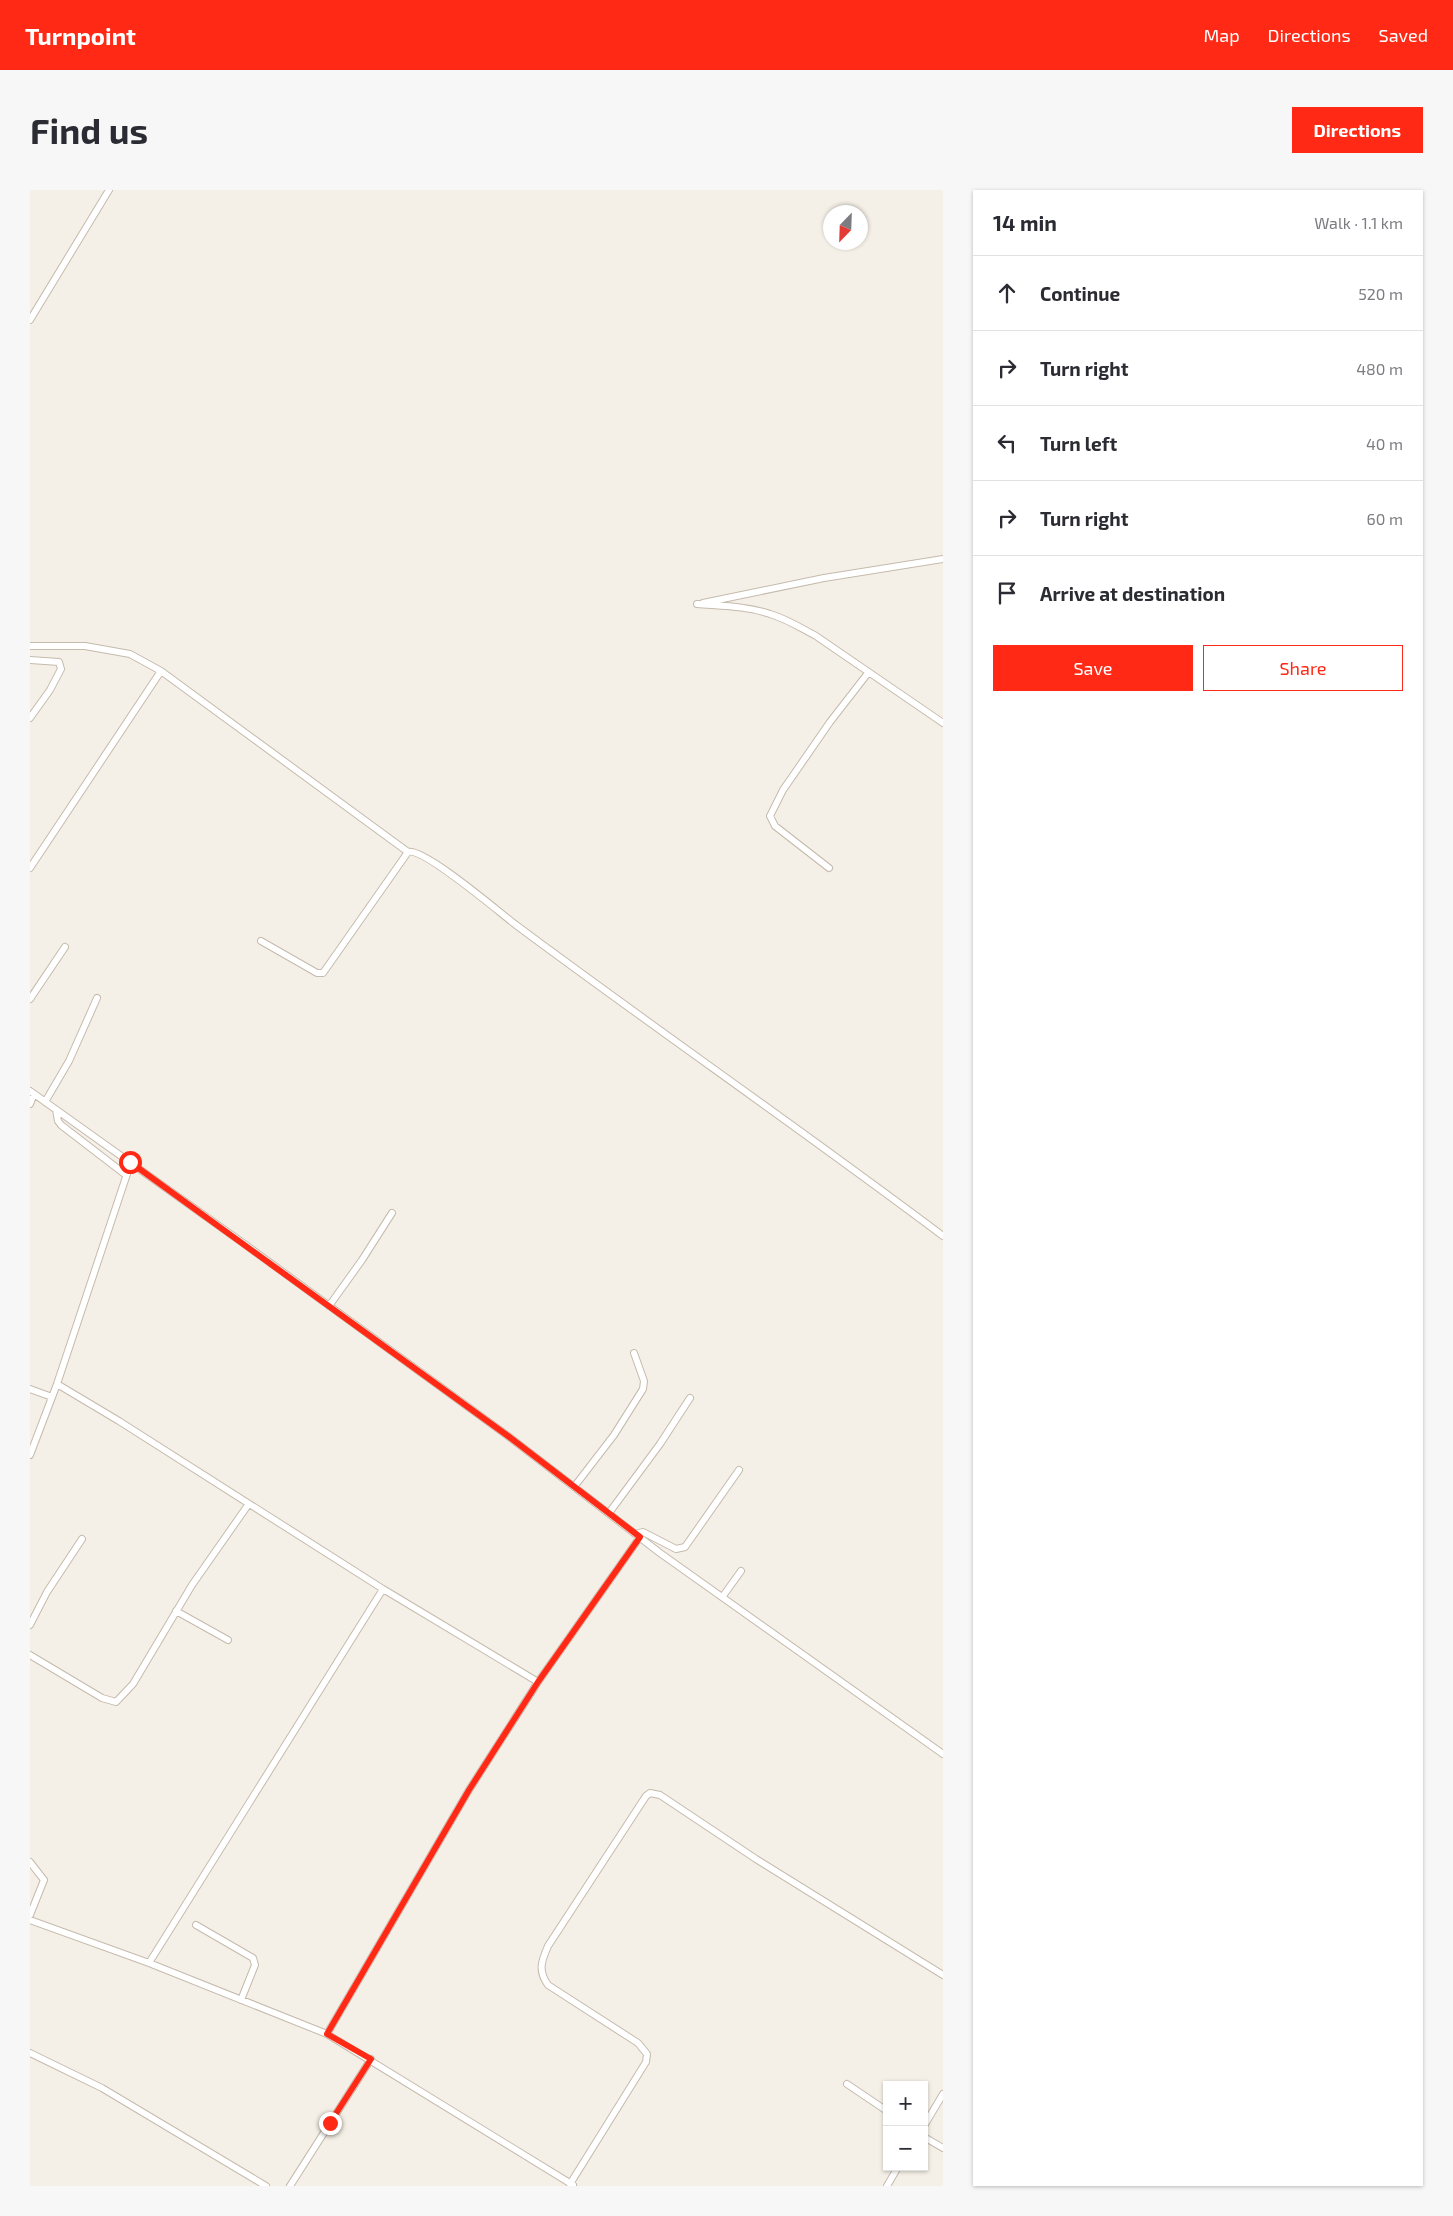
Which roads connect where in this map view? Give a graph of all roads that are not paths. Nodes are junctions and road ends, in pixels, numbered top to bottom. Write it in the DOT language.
graph roads {
  1 [pos="109,190"];
  2 [pos="30,320"];
  3 [pos="943,559"];
  4 [pos="30,646"];
  5 [pos="30,660"];
  6 [pos="162,671"];
  7 [pos="868,673"];
  8 [pos="30,718"];
  9 [pos="943,723"];
  10 [pos="408,852"];
  11 [pos="30,868"];
  12 [pos="829,868"];
  13 [pos="260,941"];
  14 [pos="65,947"];
  15 [pos="96,998"];
  16 [pos="30,999"];
  17 [pos="32,1093"];
  18 [pos="45,1102"];
  19 [pos="30,1104"];
  20 [pos="56,1110"];
  21 [pos="130,1162"];
  22 [pos="126,1175"];
  23 [pos="392,1213"];
  24 [pos="943,1236"];
  25 [pos="329,1306"];
  26 [pos="634,1353"];
  27 [pos="56,1384"];
  28 [pos="30,1389"];
  29 [pos="52,1396"];
  30 [pos="690,1398"];
  31 [pos="30,1455"];
  32 [pos="739,1470"];
  33 [pos="574,1487"];
  34 [pos="248,1505"];
  35 [pos="608,1513"];
  36 [pos="638,1536"];
  37 [pos="82,1538"];
  38 [pos="741,1571"];
  39 [pos="383,1589"];
  40 [pos="723,1596"];
  41 [pos="176,1611"];
  42 [pos="30,1625"];
  43 [pos="228,1640"];
  44 [pos="30,1655"];
  45 [pos="538,1682"];
  46 [pos="943,1754"];
  47 [pos="30,1862"];
  48 [pos="30,1915"];
  49 [pos="30,1920"];
  50 [pos="196,1925"];
  51 [pos="149,1964"];
  52 [pos="943,1975"];
  53 [pos="240,2000"];
  54 [pos="327,2034"];
  55 [pos="30,2053"];
  56 [pos="371,2059"];
  57 [pos="847,2084"];
  58 [pos="943,2094"];
  59 [pos="883,2108"];
  60 [pos="928,2119"];
  61 [pos="928,2139"];
  62 [pos="943,2148"];
  63 [pos="895,2171"];
  64 [pos="572,2185"];
  65 [pos="266,2186"];
  66 [pos="290,2186"];
  67 [pos="886,2186"];
  1 -- 2 [label="street"];
  3 -- 7 [label="street"];
  4 -- 6 [label="street"];
  5 -- 8 [label="street"];
  6 -- 10 [label="street"];
  6 -- 11 [label="street"];
  7 -- 9 [label="street"];
  7 -- 12 [label="street"];
  10 -- 13 [label="street"];
  10 -- 24 [label="street"];
  14 -- 16 [label="street"];
  15 -- 18 [label="street"];
  17 -- 18 [label="street"];
  17 -- 19 [label="street"];
  18 -- 20 [label="street"];
  20 -- 21 [label="street"];
  20 -- 22 [label="street"];
  21 -- 22 [label="street"];
  21 -- 25 [label="street"];
  22 -- 27 [label="street"];
  23 -- 25 [label="street"];
  25 -- 33 [label="street"];
  26 -- 33 [label="street"];
  27 -- 29 [label="street"];
  27 -- 34 [label="street"];
  28 -- 29 [label="street"];
  29 -- 31 [label="street"];
  30 -- 35 [label="street"];
  32 -- 36 [label="street"];
  33 -- 35 [label="street"];
  34 -- 39 [label="street"];
  34 -- 41 [label="street"];
  35 -- 36 [label="street"];
  36 -- 40 [label="street"];
  36 -- 45 [label="street"];
  37 -- 42 [label="street"];
  38 -- 40 [label="street"];
  39 -- 45 [label="street"];
  39 -- 51 [label="street"];
  40 -- 46 [label="street"];
  41 -- 43 [label="street"];
  41 -- 44 [label="street"];
  45 -- 54 [label="street"];
  47 -- 48 [label="street"];
  49 -- 51 [label="street"];
  50 -- 53 [label="street"];
  51 -- 53 [label="street"];
  52 -- 64 [label="street"];
  53 -- 54 [label="street"];
  54 -- 56 [label="street"];
  55 -- 65 [label="street"];
  56 -- 64 [label="street"];
  56 -- 66 [label="street"];
  57 -- 59 [label="street"];
  58 -- 60 [label="street"];
  61 -- 62 [label="street"];
  63 -- 67 [label="street"];
}
